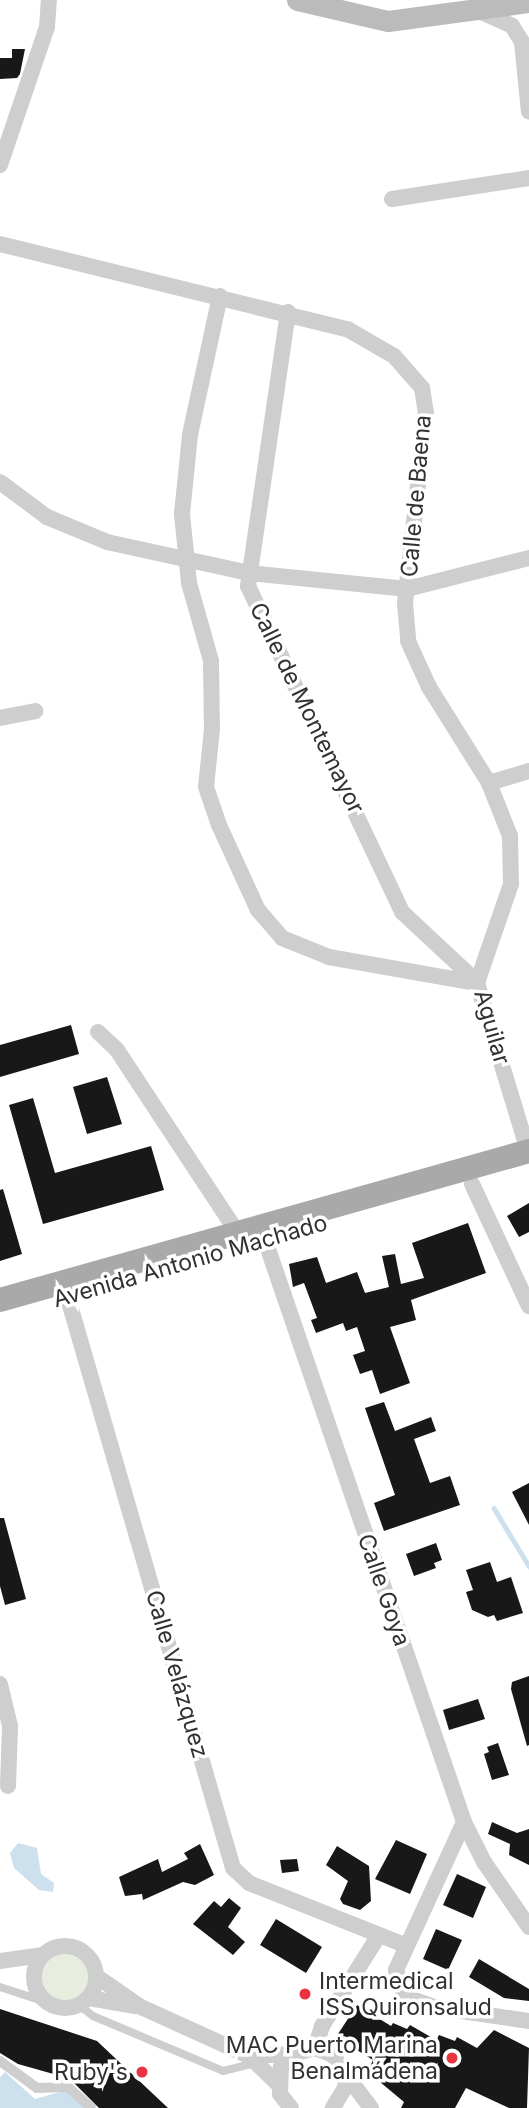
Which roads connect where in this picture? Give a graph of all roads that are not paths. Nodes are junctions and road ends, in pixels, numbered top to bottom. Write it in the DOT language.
graph roads {
  1 [pos="49,0"];
  2 [pos="297,0"];
  3 [pos="529,2"];
  4 [pos="479,11"];
  5 [pos="529,23"];
  6 [pos="522,42"];
  7 [pos="529,112"];
  8 [pos="7,114"];
  9 [pos="0,165"];
  10 [pos="529,178"];
  11 [pos="392,199"];
  12 [pos="0,244"];
  13 [pos="220,296"];
  14 [pos="288,312"];
  15 [pos="0,482"];
  16 [pos="185,558"];
  17 [pos="529,558"];
  18 [pos="250,573"];
  19 [pos="407,589"];
  20 [pos="35,711"];
  21 [pos="0,718"];
  22 [pos="529,771"];
  23 [pos="489,783"];
  24 [pos="477,983"];
  25 [pos="98,1032"];
  26 [pos="529,1151"];
  27 [pos="529,1167"];
  28 [pos="471,1184"];
  29 [pos="379,1201"];
  30 [pos="237,1231"];
  31 [pos="265,1240"];
  32 [pos="66,1289"];
  33 [pos="0,1300"];
  34 [pos="529,1306"];
  35 [pos="0,1315"];
  36 [pos="0,1684"];
  37 [pos="8,1786"];
  38 [pos="464,1822"];
  39 [pos="529,1927"];
  40 [pos="379,1935"];
  41 [pos="407,1946"];
  42 [pos="42,1955"];
  43 [pos="0,1961"];
  44 [pos="96,1976"];
  45 [pos="35,1984"];
  46 [pos="0,1987"];
  47 [pos="46,2002"];
  48 [pos="84,2002"];
  49 [pos="141,2007"];
  50 [pos="529,2021"];
  51 [pos="315,2048"];
  52 [pos="293,2054"];
  53 [pos="253,2060"];
  54 [pos="0,2061"];
  55 [pos="344,2072"];
  56 [pos="278,2084"];
  57 [pos="91,2108"];
  58 [pos="291,2108"];
  59 [pos="333,2108"];
  60 [pos="371,2108"];
  1 -- 8 [label="street"];
  2 -- 4 [label="main road"];
  3 -- 4 [label="main road"];
  4 -- 6 [label="street"];
  5 -- 6 [label="street"];
  6 -- 7 [label="street"];
  8 -- 9 [label="street"];
  10 -- 11 [label="street"];
  12 -- 13 [label="street, Calle de Baena"];
  13 -- 14 [label="street, Calle de Baena"];
  13 -- 16 [label="street"];
  14 -- 18 [label="street, Calle de Montemayor"];
  14 -- 19 [label="street, Calle de Baena"];
  15 -- 16 [label="street"];
  16 -- 18 [label="street"];
  16 -- 24 [label="street"];
  17 -- 19 [label="street"];
  18 -- 19 [label="street"];
  18 -- 24 [label="street, Calle de Montemayor"];
  19 -- 23 [label="street, Calle de Baena"];
  20 -- 21 [label="street"];
  22 -- 23 [label="street"];
  23 -- 24 [label="street, Aguilar"];
  24 -- 26 [label="street, Aguilar"];
  25 -- 30 [label="street"];
  26 -- 29 [label="main road"];
  27 -- 28 [label="main road"];
  28 -- 29 [label="main road"];
  28 -- 34 [label="street"];
  29 -- 30 [label="main road, Avenida Antonio Machado"];
  29 -- 31 [label="main road, Avenida Antonio Machado"];
  30 -- 32 [label="main road, Avenida Antonio Machado"];
  31 -- 32 [label="main road, Avenida Antonio Machado"];
  31 -- 38 [label="street, Calle Goya"];
  32 -- 33 [label="main road, Avenida Antonio Machado"];
  32 -- 35 [label="main road, Avenida Antonio Machado"];
  32 -- 40 [label="street, Calle Velázquez"];
  36 -- 37 [label="street"];
  38 -- 39 [label="street, Calle Goya"];
  38 -- 41 [label="street"];
  40 -- 41 [label="street, Calle Velázquez"];
  40 -- 51 [label="street"];
  41 -- 50 [label="street"];
  42 -- 43 [label="street"];
  42 -- 44 [label="street"];
  42 -- 45 [label="street"];
  43 -- 45 [label="street"];
  44 -- 48 [label="street"];
  44 -- 49 [label="street"];
  45 -- 47 [label="street"];
  46 -- 47 [label="lane"];
  47 -- 48 [label="street"];
  48 -- 49 [label="street"];
  48 -- 53 [label="lane"];
  49 -- 53 [label="street"];
  51 -- 52 [label="street"];
  51 -- 55 [label="street"];
  52 -- 53 [label="street"];
  52 -- 56 [label="street"];
  53 -- 56 [label="street"];
  54 -- 57 [label="street"];
  55 -- 59 [label="street"];
  55 -- 60 [label="street"];
  56 -- 58 [label="street"];
}
